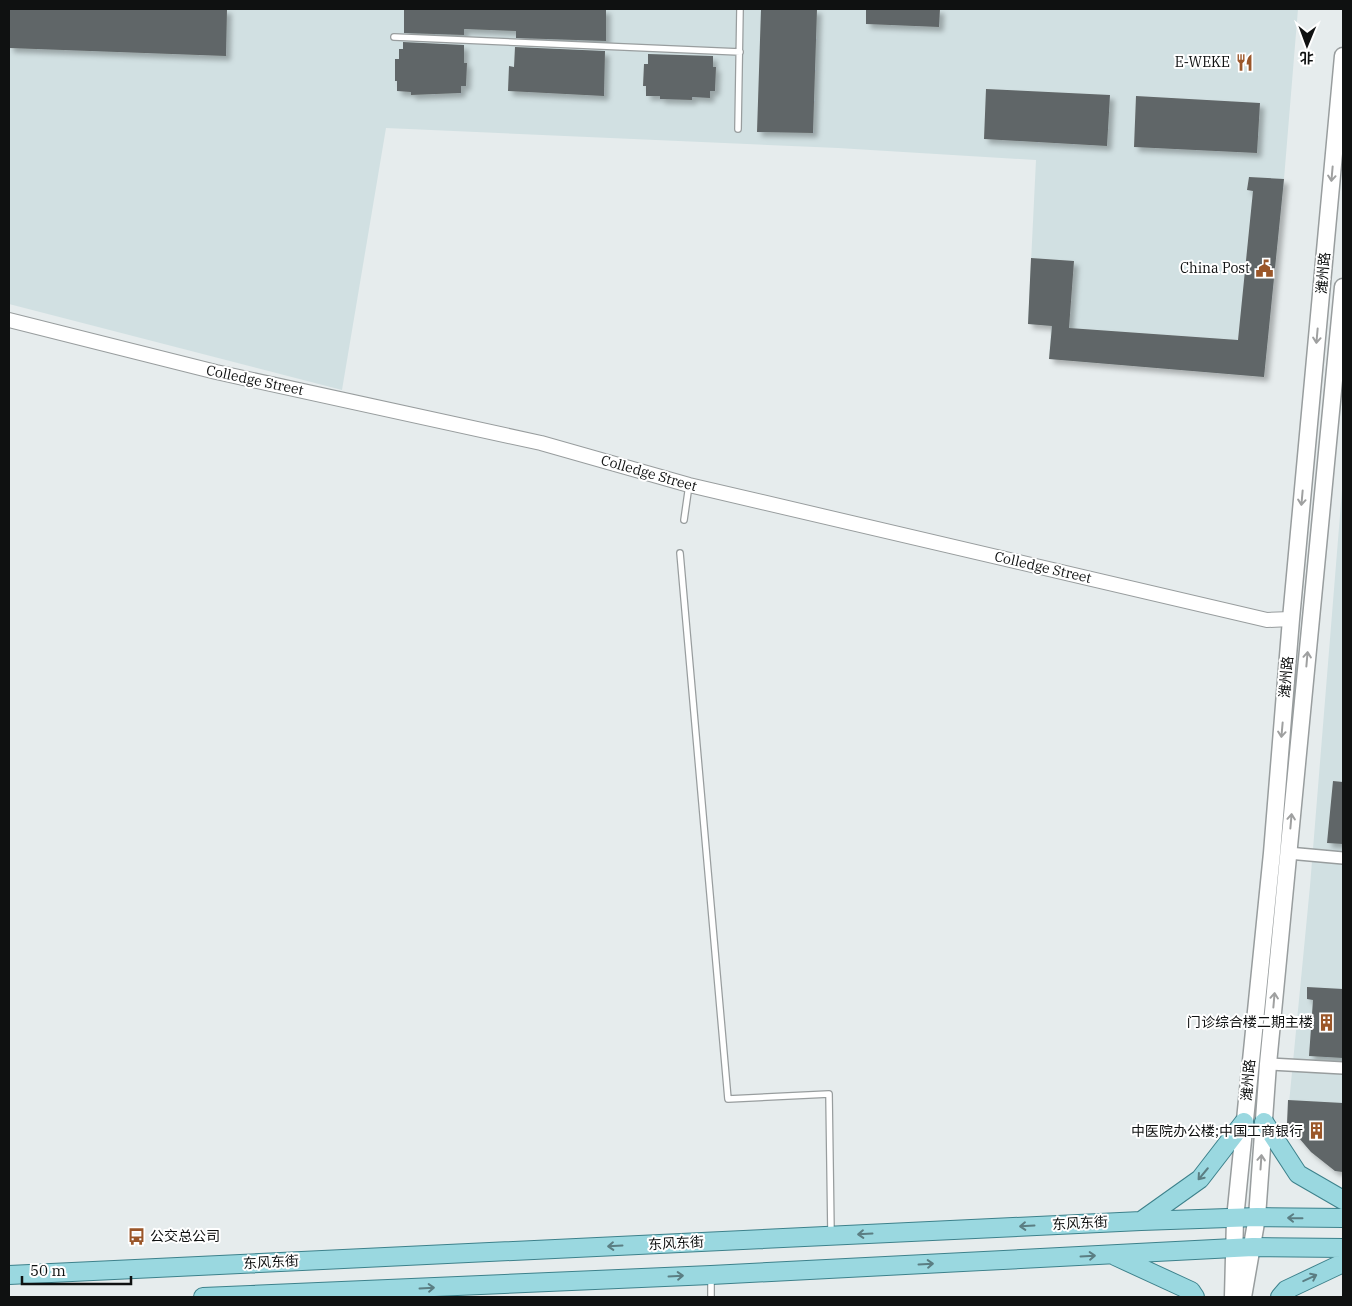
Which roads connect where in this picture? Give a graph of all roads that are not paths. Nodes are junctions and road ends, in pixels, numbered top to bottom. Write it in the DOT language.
graph roads {
  1 [pos="740,9"];
  2 [pos="394,37"];
  3 [pos="740,52"];
  4 [pos="1343,56"];
  5 [pos="738,128"];
  6 [pos="1343,287"];
  7 [pos="9,320"];
  8 [pos="689,485"];
  9 [pos="684,520"];
  10 [pos="680,553"];
  11 [pos="1291,620"];
  12 [pos="1288,853"];
  13 [pos="1343,858"];
  14 [pos="1268,1064"];
  15 [pos="1343,1068"];
  16 [pos="1244,1122"];
  17 [pos="1264,1122"];
  18 [pos="1343,1200"];
  19 [pos="1257,1217"];
  20 [pos="1343,1218"];
  21 [pos="1235,1219"];
  22 [pos="1141,1220"];
  23 [pos="831,1235"];
  24 [pos="1244,1248"];
  25 [pos="1343,1248"];
  26 [pos="1112,1255"];
  27 [pos="1343,1263"];
  28 [pos="9,1275"];
  29 [pos="711,1275"];
  30 [pos="268,1296"];
  31 [pos="203,1297"];
  32 [pos="711,1297"];
  33 [pos="1195,1297"];
  34 [pos="1233,1297"];
  35 [pos="1243,1297"];
  36 [pos="1280,1297"];
  1 -- 3 [label="lane"];
  2 -- 3 [label="lane"];
  3 -- 5 [label="lane"];
  4 -- 11 [label="main road, 潍州路, one-way"];
  12 -- 6 [label="main road, 潍州路, one-way"];
  7 -- 8 [label="street, Colledge Street"];
  8 -- 9 [label="lane"];
  8 -- 11 [label="street, Colledge Street"];
  10 -- 23 [label="lane"];
  11 -- 16 [label="main road, 潍州路, one-way"];
  12 -- 13 [label="street"];
  14 -- 12 [label="main road, 潍州路, one-way"];
  14 -- 15 [label="street"];
  14 -- 17 [label="main road, 潍州路"];
  16 -- 21 [label="main road, 潍州路"];
  16 -- 22 [label="main road, one-way"];
  17 -- 18 [label="main road"];
  19 -- 17 [label="main road, 潍州路, one-way"];
  20 -- 19 [label="main road, 东风东街, one-way"];
  19 -- 21 [label="main road, 东风东街"];
  19 -- 24 [label="main road, 潍州路"];
  21 -- 22 [label="main road, 东风东街"];
  21 -- 24 [label="main road, 潍州路"];
  22 -- 23 [label="main road, 东风东街, one-way"];
  23 -- 28 [label="main road, 东风东街, one-way"];
  24 -- 25 [label="main road"];
  24 -- 26 [label="main road"];
  24 -- 34 [label="main road, 潍州路"];
  24 -- 35 [label="main road, 潍州路"];
  29 -- 26 [label="main road, one-way"];
  26 -- 33 [label="main road"];
  36 -- 27 [label="main road, one-way"];
  30 -- 29 [label="main road, one-way"];
  29 -- 32 [label="lane"];
  30 -- 31 [label="main road"];
}
